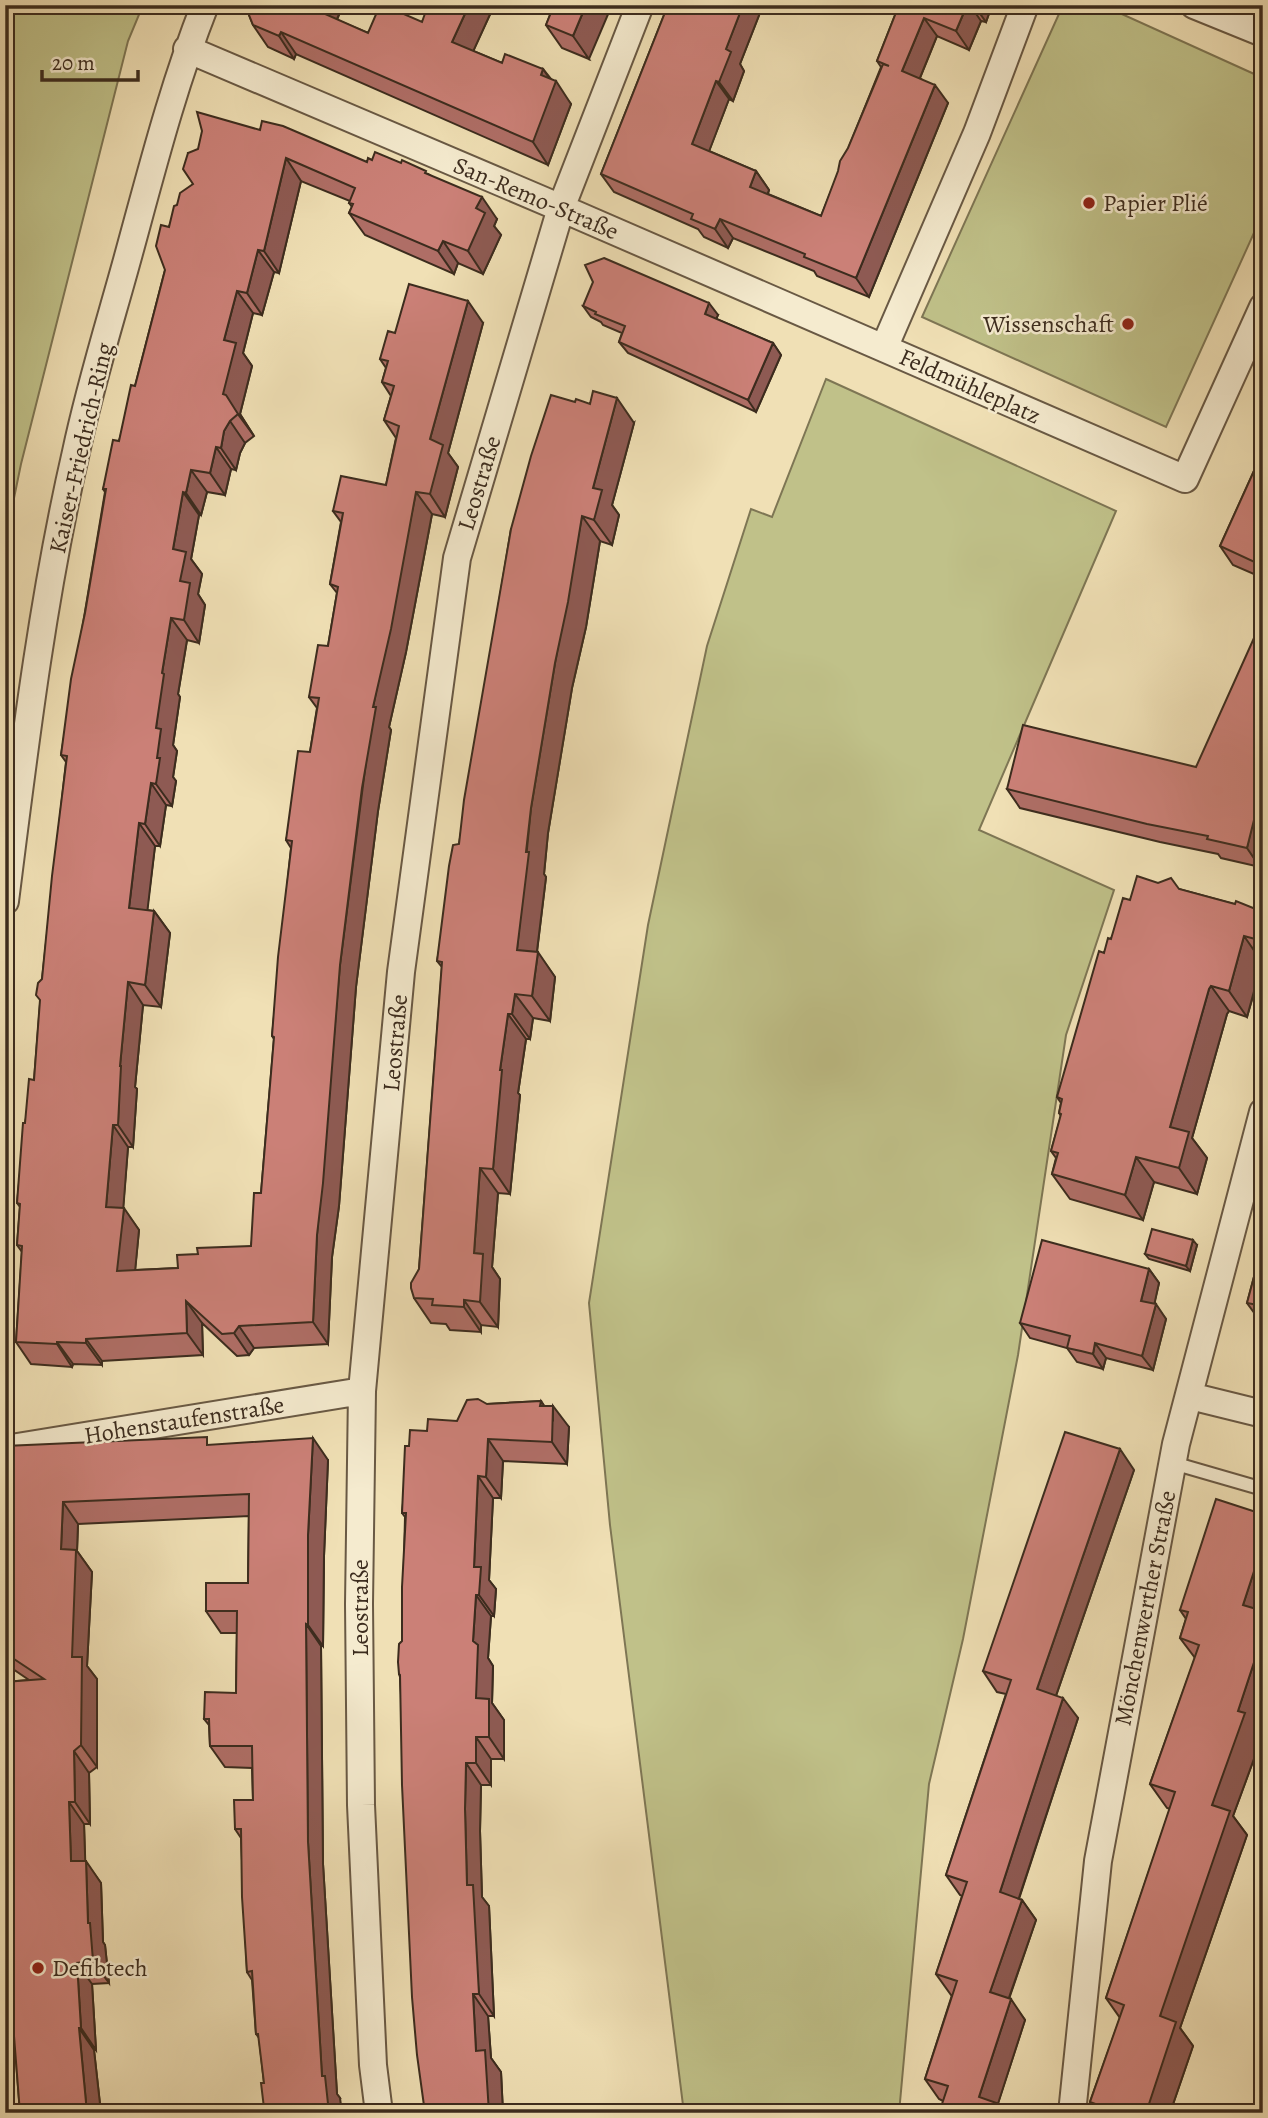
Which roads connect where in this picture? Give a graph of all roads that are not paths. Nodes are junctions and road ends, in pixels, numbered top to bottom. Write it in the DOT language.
graph roads {
  1 [pos="205,5"];
  2 [pos="640,5"];
  3 [pos="1025,5"];
  4 [pos="1194,5"];
  5 [pos="1263,33"];
  6 [pos="187,49"];
  7 [pos="561,208"];
  8 [pos="1263,307"];
  9 [pos="884,348"];
  10 [pos="5,901"];
  11 [pos="1263,1112"];
  12 [pos="362,1391"];
  13 [pos="1190,1396"];
  14 [pos="1263,1414"];
  15 [pos="5,1449"];
  16 [pos="1173,1463"];
  17 [pos="1263,1489"];
  18 [pos="379,2113"];
  19 [pos="1072,2113"];
  1 -- 6 [label="street, Kaiser-Friedrich-Ring"];
  2 -- 7 [label="street, Leostraße"];
  3 -- 9 [label="street, Feldmühleplatz"];
  4 -- 5 [label="street"];
  6 -- 7 [label="street, San-Remo-Straße"];
  6 -- 10 [label="street, Kaiser-Friedrich-Ring"];
  7 -- 9 [label="street, San-Remo-Straße"];
  7 -- 12 [label="street, Leostraße"];
  8 -- 9 [label="street, Feldmühleplatz"];
  11 -- 13 [label="street, Mönchenwerther Straße"];
  12 -- 15 [label="street, Hohenstaufenstraße"];
  12 -- 18 [label="street, Leostraße"];
  13 -- 14 [label="street"];
  13 -- 16 [label="street, Mönchenwerther Straße"];
  16 -- 17 [label="lane"];
  16 -- 19 [label="street, Mönchenwerther Straße"];
}
